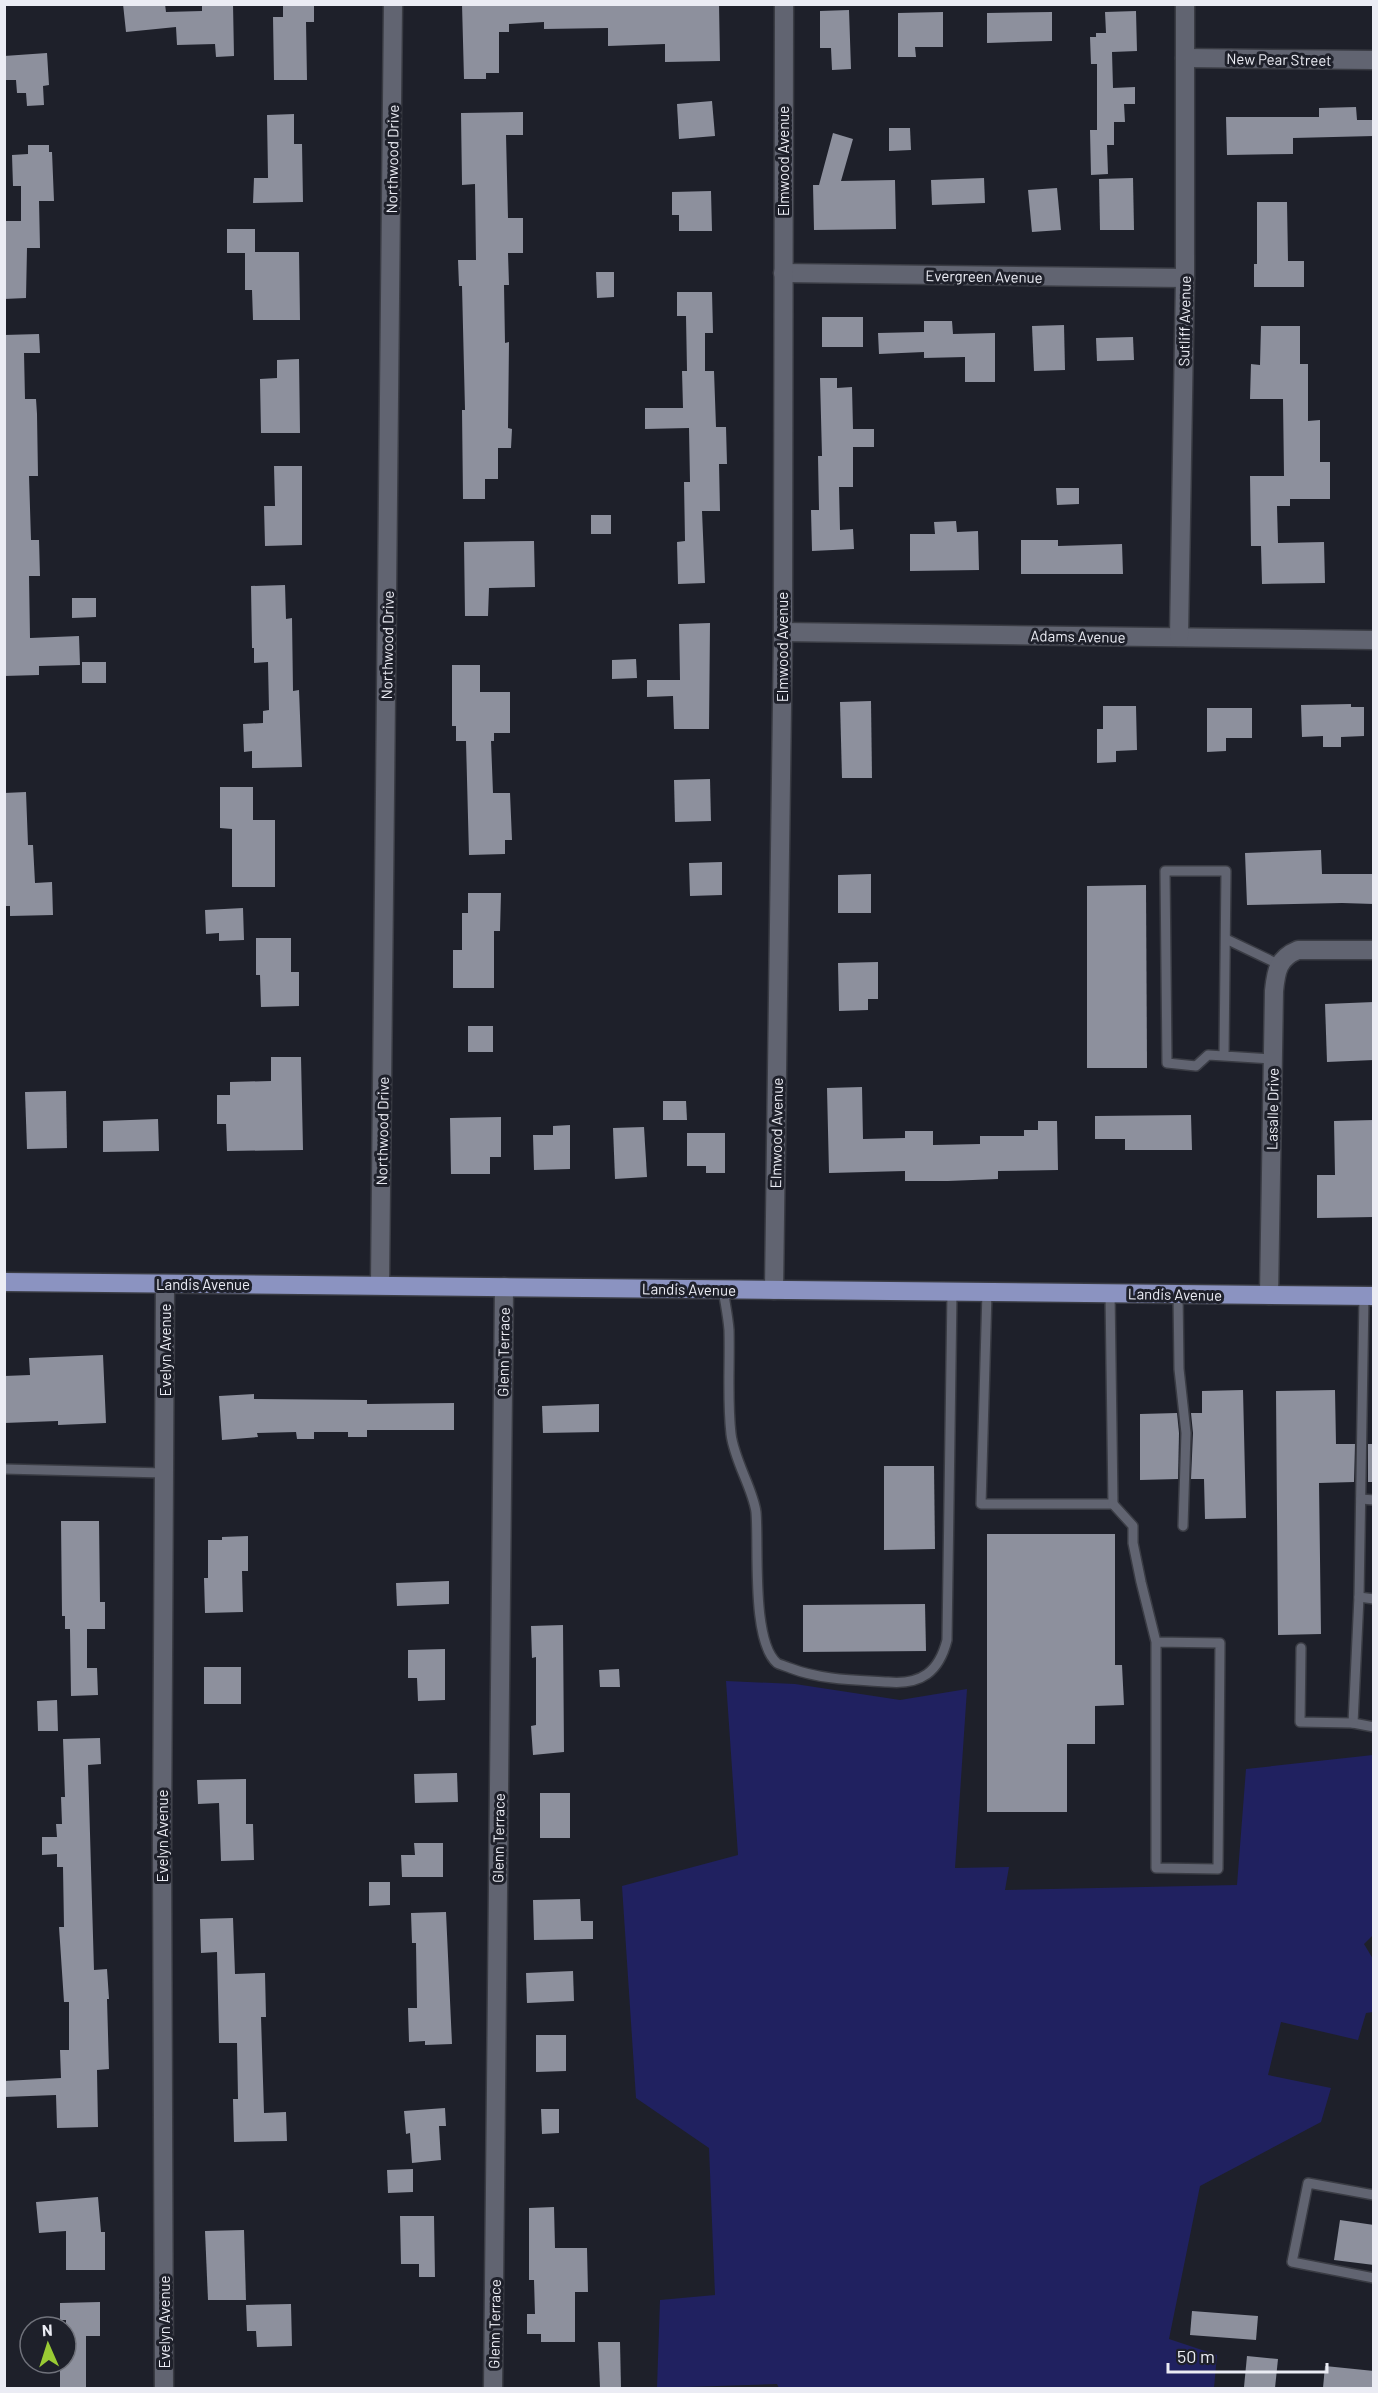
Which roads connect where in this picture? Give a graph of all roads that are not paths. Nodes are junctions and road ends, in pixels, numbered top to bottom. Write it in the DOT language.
graph roads {
  1 [pos="393,4"];
  2 [pos="784,4"];
  3 [pos="1185,4"];
  4 [pos="1185,58"];
  5 [pos="1374,60"];
  6 [pos="783,273"];
  7 [pos="1185,278"];
  8 [pos="783,632"];
  9 [pos="1179,637"];
  10 [pos="1374,640"];
  11 [pos="1226,939"];
  12 [pos="1374,950"];
  13 [pos="1278,964"];
  14 [pos="1224,1056"];
  15 [pos="1272,1059"];
  16 [pos="4,1282"];
  17 [pos="165,1284"];
  18 [pos="380,1286"];
  19 [pos="504,1287"];
  20 [pos="723,1289"];
  21 [pos="774,1290"];
  22 [pos="952,1292"];
  23 [pos="987,1292"];
  24 [pos="1110,1293"];
  25 [pos="1178,1294"];
  26 [pos="1269,1295"];
  27 [pos="1369,1296"];
  28 [pos="4,1469"];
  29 [pos="164,1473"];
  30 [pos="1360,1499"];
  31 [pos="1374,1500"];
  32 [pos="1113,1504"];
  33 [pos="1184,1526"];
  34 [pos="1359,1597"];
  35 [pos="1374,1599"];
  36 [pos="1156,1642"];
  37 [pos="1301,1647"];
  38 [pos="1353,1723"];
  39 [pos="1374,1727"];
  40 [pos="1374,2195"];
  41 [pos="1374,2278"];
  42 [pos="164,2388"];
  43 [pos="493,2388"];
  1 -- 18 [label="street, Northwood Drive"];
  2 -- 6 [label="street, Elmwood Avenue"];
  3 -- 4 [label="street, Sutliff Avenue"];
  4 -- 5 [label="street, New Pear Street"];
  4 -- 7 [label="street, Sutliff Avenue"];
  6 -- 7 [label="street, Evergreen Avenue"];
  6 -- 8 [label="street, Elmwood Avenue"];
  7 -- 9 [label="street, Sutliff Avenue"];
  8 -- 9 [label="street, Adams Avenue"];
  8 -- 21 [label="street, Elmwood Avenue"];
  9 -- 10 [label="street, Adams Avenue"];
  11 -- 13 [label="lane"];
  11 -- 14 [label="lane"];
  11 -- 14 [label="lane"];
  12 -- 13 [label="street"];
  13 -- 15 [label="street, Lasalle Drive"];
  14 -- 15 [label="lane"];
  15 -- 26 [label="street, Lasalle Drive"];
  16 -- 17 [label="main road, Landis Avenue"];
  17 -- 18 [label="main road, Landis Avenue"];
  17 -- 29 [label="street, Evelyn Avenue"];
  18 -- 19 [label="main road, Landis Avenue"];
  19 -- 20 [label="main road, Landis Avenue"];
  19 -- 43 [label="street, Glenn Terrace"];
  20 -- 21 [label="main road, Landis Avenue"];
  20 -- 22 [label="lane"];
  21 -- 22 [label="main road, Landis Avenue"];
  22 -- 23 [label="main road, Landis Avenue"];
  23 -- 24 [label="main road, Landis Avenue"];
  23 -- 32 [label="lane"];
  24 -- 25 [label="main road, Landis Avenue"];
  24 -- 32 [label="lane"];
  25 -- 26 [label="main road, Landis Avenue"];
  25 -- 33 [label="lane"];
  26 -- 27 [label="main road, Landis Avenue"];
  27 -- 30 [label="lane"];
  28 -- 29 [label="lane"];
  29 -- 42 [label="street, Evelyn Avenue"];
  30 -- 31 [label="lane"];
  30 -- 34 [label="lane"];
  32 -- 36 [label="lane"];
  34 -- 35 [label="lane"];
  34 -- 38 [label="lane"];
  36 -- 36 [label="lane"];
  37 -- 38 [label="lane"];
  38 -- 39 [label="lane"];
  40 -- 41 [label="lane"];
}
